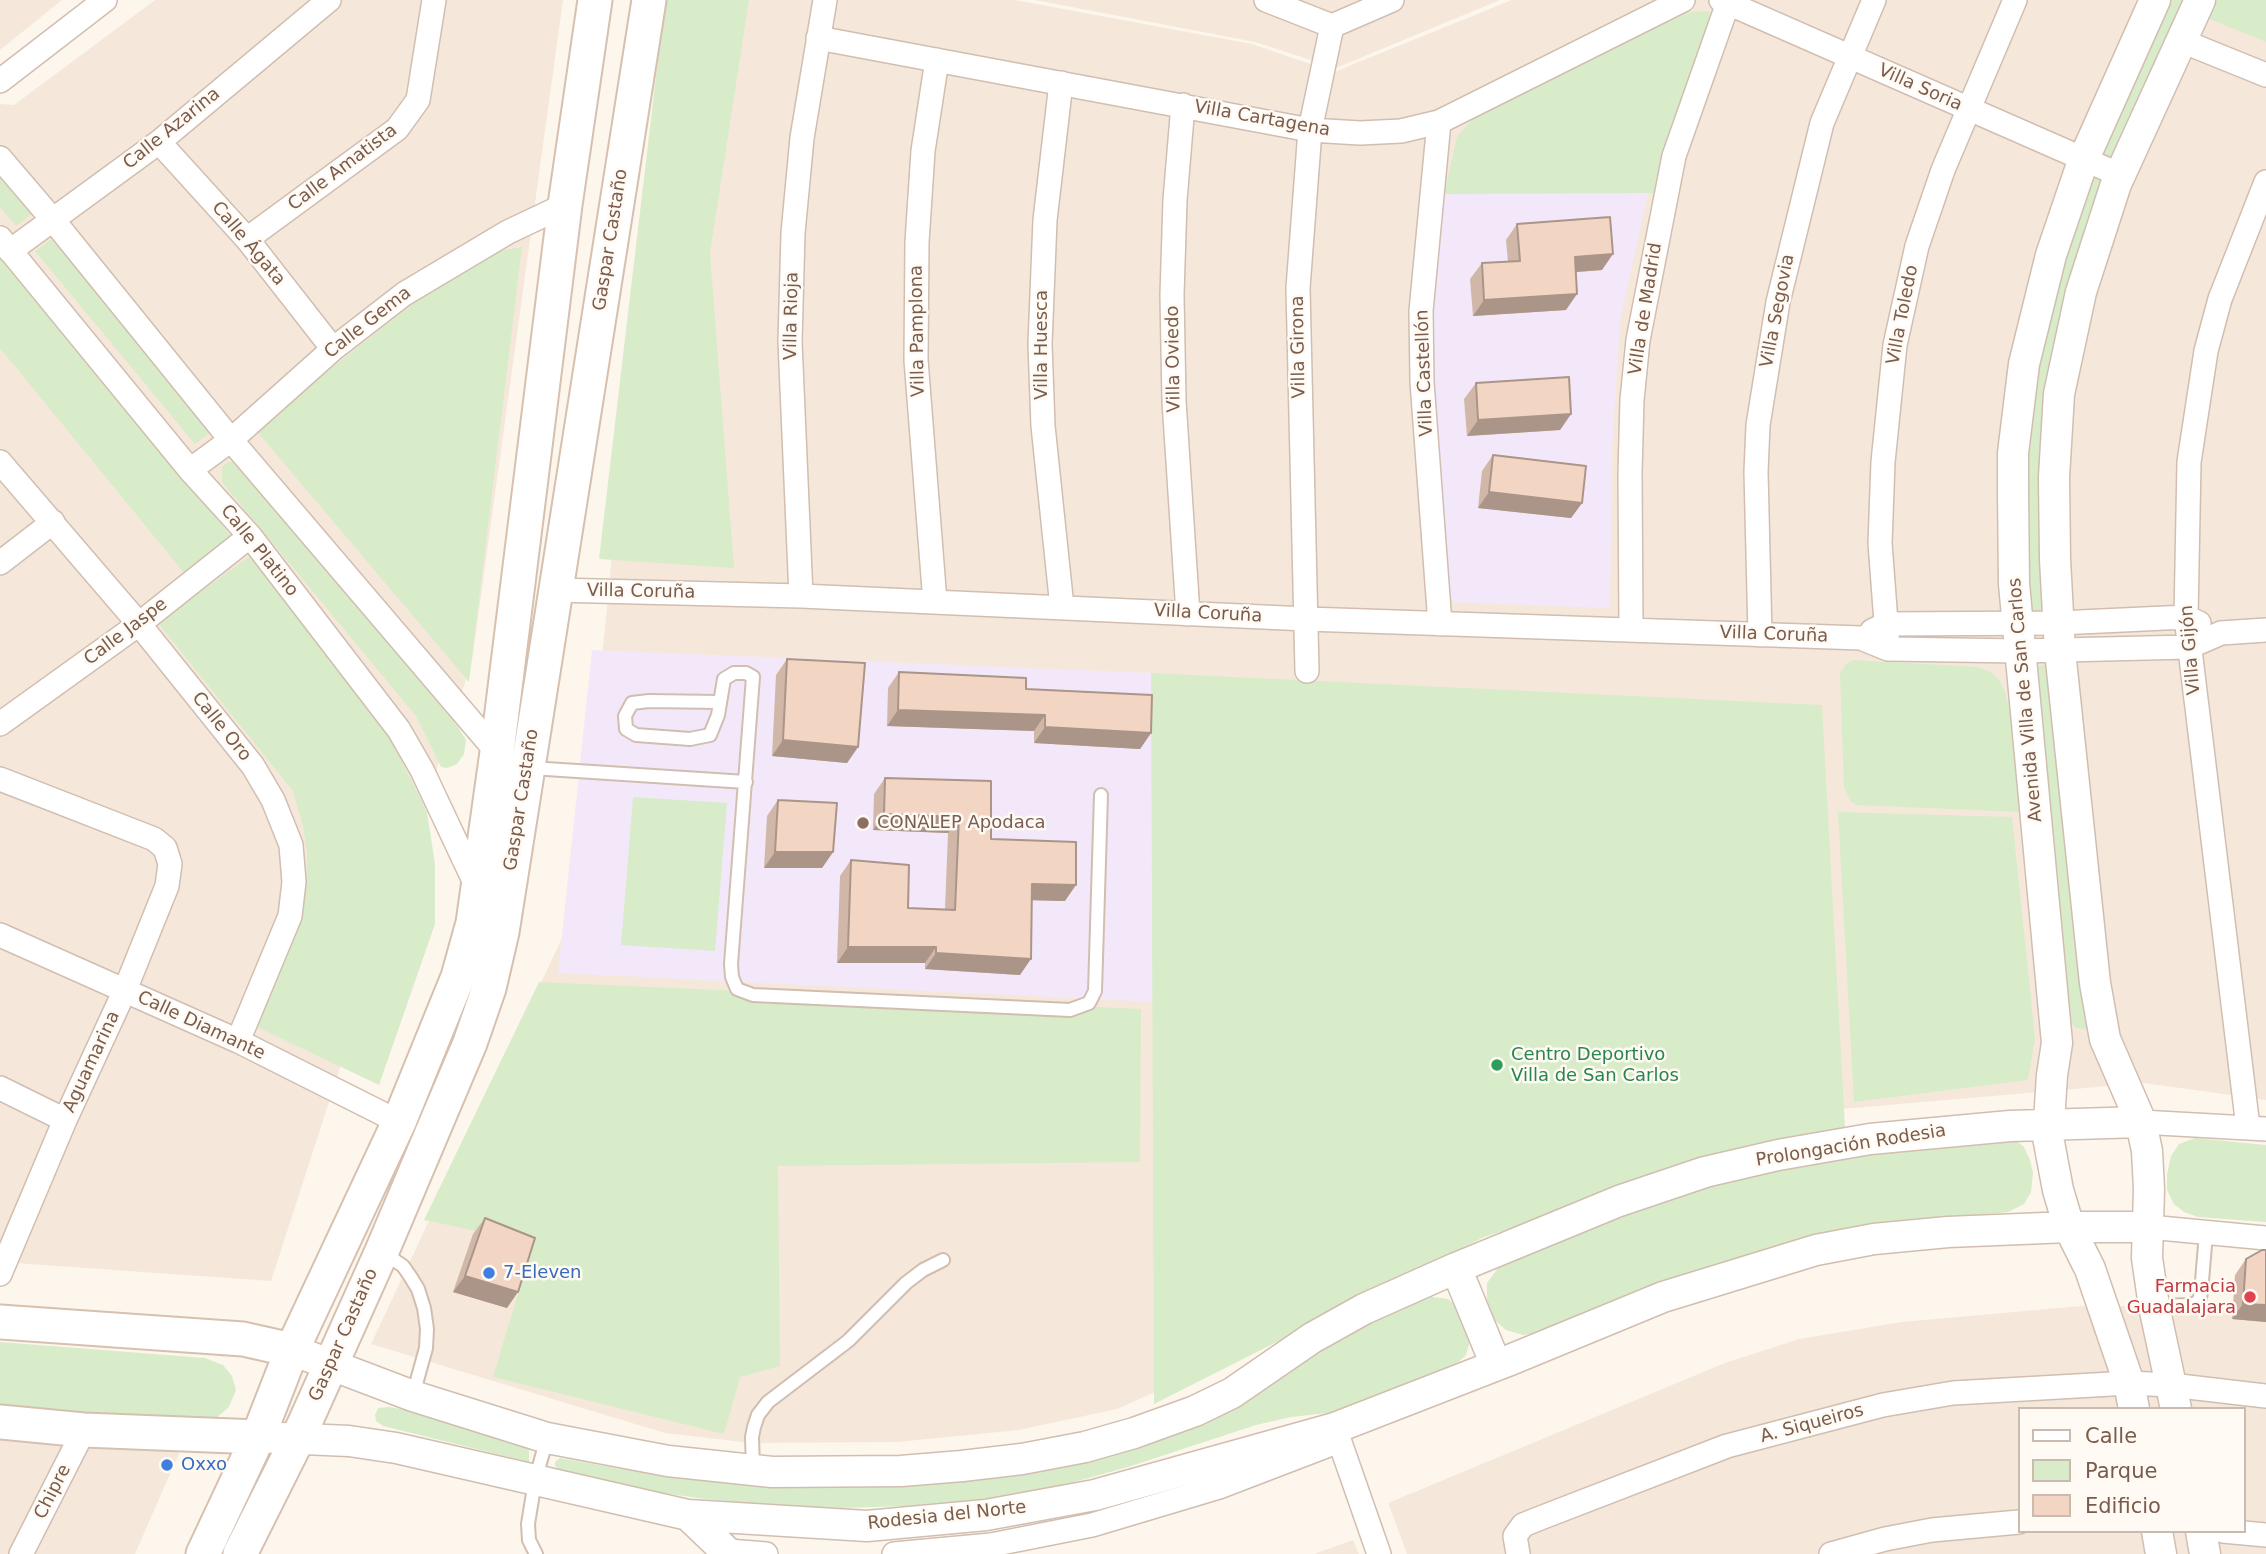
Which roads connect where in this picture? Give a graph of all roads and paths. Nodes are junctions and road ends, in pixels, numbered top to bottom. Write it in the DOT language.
graph roads {
  1 [pos="105,0"];
  2 [pos="329,0"];
  3 [pos="435,0"];
  4 [pos="595,0"];
  5 [pos="649,0"];
  6 [pos="825,0"];
  7 [pos="1266,0"];
  8 [pos="1392,0"];
  9 [pos="1683,0"];
  10 [pos="1874,0"];
  11 [pos="2015,0"];
  12 [pos="2155,0"];
  13 [pos="2200,0"];
  14 [pos="1726,1"];
  15 [pos="1332,26"];
  16 [pos="818,38"];
  17 [pos="2182,41"];
  18 [pos="1848,56"];
  19 [pos="937,60"];
  20 [pos="2266,75"];
  21 [pos="0,81"];
  22 [pos="1061,83"];
  23 [pos="1183,105"];
  24 [pos="1968,110"];
  25 [pos="1439,122"];
  26 [pos="1310,130"];
  27 [pos="159,142"];
  28 [pos="0,158"];
  29 [pos="2083,161"];
  30 [pos="2120,176"];
  31 [pos="2266,182"];
  32 [pos="565,205"];
  33 [pos="53,220"];
  34 [pos="247,239"];
  35 [pos="5,244"];
  36 [pos="333,349"];
  37 [pos="231,440"];
  38 [pos="0,462"];
  39 [pos="190,470"];
  40 [pos="53,522"];
  41 [pos="250,536"];
  42 [pos="0,563"];
  43 [pos="555,590"];
  44 [pos="801,596"];
  45 [pos="934,602"];
  46 [pos="1062,607"];
  47 [pos="1188,614"];
  48 [pos="2186,617"];
  49 [pos="1307,619"];
  50 [pos="1440,624"];
  51 [pos="1886,624"];
  52 [pos="139,625"];
  53 [pos="1631,629"];
  54 [pos="2266,629"];
  55 [pos="2221,634"];
  56 [pos="1760,635"];
  57 [pos="2018,637"];
  58 [pos="2060,637"];
  59 [pos="1861,638"];
  60 [pos="2189,648"];
  61 [pos="1888,649"];
  62 [pos="1307,671"];
  63 [pos="719,702"];
  64 [pos="0,724"];
  65 [pos="498,752"];
  66 [pos="527,768"];
  67 [pos="0,779"];
  68 [pos="746,782"];
  69 [pos="1101,795"];
  70 [pos="478,890"];
  71 [pos="0,935"];
  72 [pos="125,990"];
  73 [pos="2105,1039"];
  74 [pos="238,1041"];
  75 [pos="2057,1043"];
  76 [pos="0,1088"];
  77 [pos="65,1120"];
  78 [pos="399,1122"];
  79 [pos="2141,1122"];
  80 [pos="2049,1124"];
  81 [pos="2257,1128"];
  82 [pos="2069,1227"];
  83 [pos="2149,1227"];
  84 [pos="2206,1233"];
  85 [pos="2266,1238"];
  86 [pos="382,1251"];
  87 [pos="943,1260"];
  88 [pos="1456,1268"];
  89 [pos="0,1274"];
  90 [pos="2154,1306"];
  91 [pos="0,1322"];
  92 [pos="292,1350"];
  93 [pos="330,1365"];
  94 [pos="1496,1365"];
  95 [pos="413,1396"];
  96 [pos="2131,1396"];
  97 [pos="2266,1396"];
  98 [pos="2173,1397"];
  99 [pos="0,1422"];
  100 [pos="83,1430"];
  101 [pos="1337,1434"];
  102 [pos="258,1437"];
  103 [pos="298,1438"];
  104 [pos="547,1438"];
  105 [pos="753,1470"];
  106 [pos="535,1481"];
  107 [pos="688,1515"];
  108 [pos="2018,1522"];
  109 [pos="2157,1533"];
  110 [pos="2201,1533"];
  111 [pos="2244,1533"];
  112 [pos="2266,1535"];
  113 [pos="1517,1545"];
  114 [pos="729,1553"];
  115 [pos="21,1554"];
  116 [pos="203,1554"];
  117 [pos="240,1554"];
  118 [pos="536,1554"];
  119 [pos="766,1554"];
  120 [pos="894,1554"];
  121 [pos="1379,1554"];
  122 [pos="1831,1554"];
  123 [pos="2161,1554"];
  124 [pos="2205,1554"];
  1 -- 21 [label="street"];
  2 -- 27 [label="street, Calle Azarina"];
  3 -- 34 [label="street, Calle Amatista"];
  4 -- 32 [label="main road, Gaspar Castaño"];
  5 -- 43 [label="main road, Gaspar Castaño"];
  6 -- 16 [label="street, Villa Rioja"];
  7 -- 15 [label="street"];
  8 -- 15 [label="street"];
  9 -- 25 [label="street, Villa Cartagena"];
  10 -- 18 [label="street, Villa Segovia"];
  11 -- 24 [label="street, Villa Toledo"];
  12 -- 29 [label="street, Avenida Villa de San Carlos"];
  13 -- 17 [label="street"];
  14 -- 18 [label="street, Villa Soria"];
  14 -- 53 [label="street, Villa de Madrid"];
  15 -- 26 [label="street, Villa Girona"];
  16 -- 19 [label="street, Villa Cartagena"];
  16 -- 44 [label="street, Villa Rioja"];
  17 -- 20 [label="street"];
  17 -- 30 [label="street"];
  18 -- 24 [label="street, Villa Soria"];
  18 -- 56 [label="street, Villa Segovia"];
  19 -- 22 [label="street, Villa Cartagena"];
  19 -- 45 [label="street, Villa Pamplona"];
  22 -- 23 [label="street, Villa Cartagena"];
  22 -- 46 [label="street, Villa Huesca"];
  23 -- 26 [label="street, Villa Cartagena"];
  23 -- 47 [label="street, Villa Oviedo"];
  24 -- 29 [label="street, Villa Soria"];
  24 -- 51 [label="street, Villa Toledo"];
  25 -- 26 [label="street, Villa Cartagena"];
  25 -- 50 [label="street, Villa Castellón"];
  26 -- 49 [label="street, Villa Girona"];
  27 -- 33 [label="street, Calle Azarina"];
  27 -- 34 [label="street, Calle Ágata"];
  28 -- 33 [label="street"];
  29 -- 30 [label="street, Villa Soria"];
  29 -- 57 [label="street, Avenida Villa de San Carlos"];
  30 -- 58 [label="street"];
  31 -- 48 [label="street, Villa Gijón"];
  32 -- 36 [label="street, Calle Gema"];
  32 -- 65 [label="main road, Gaspar Castaño"];
  33 -- 35 [label="street, Calle Azarina"];
  33 -- 37 [label="street"];
  34 -- 36 [label="street, Calle Ágata"];
  35 -- 39 [label="street, Calle Platino"];
  36 -- 37 [label="street, Calle Gema"];
  37 -- 39 [label="street, Calle Gema"];
  37 -- 65 [label="street"];
  38 -- 40 [label="street, Calle Oro"];
  39 -- 41 [label="street, Calle Platino"];
  40 -- 42 [label="street"];
  40 -- 52 [label="street, Calle Oro"];
  41 -- 52 [label="street, Calle Jaspe"];
  41 -- 70 [label="street, Calle Platino"];
  43 -- 44 [label="street, Villa Coruña"];
  43 -- 66 [label="main road, Gaspar Castaño"];
  44 -- 45 [label="street, Villa Coruña"];
  45 -- 46 [label="street, Villa Coruña"];
  46 -- 47 [label="street, Villa Coruña"];
  47 -- 49 [label="street, Villa Coruña"];
  48 -- 55 [label="street, Villa Coruña"];
  48 -- 58 [label="street, Villa Coruña"];
  48 -- 60 [label="street, Villa Gijón"];
  49 -- 50 [label="street, Villa Coruña"];
  49 -- 62 [label="street, Villa Girona"];
  50 -- 53 [label="street, Villa Coruña"];
  51 -- 57 [label="street, Villa Coruña"];
  51 -- 59 [label="street, Villa Coruña"];
  51 -- 61 [label="street, Villa Toledo"];
  52 -- 64 [label="street, Calle Jaspe"];
  52 -- 74 [label="street, Calle Oro"];
  53 -- 56 [label="street, Villa Coruña"];
  54 -- 55 [label="street, Villa Coruña"];
  55 -- 60 [label="street, Villa Coruña"];
  56 -- 59 [label="street, Villa Coruña"];
  57 -- 58 [label="street, Villa Coruña"];
  57 -- 61 [label="street, Villa Coruña"];
  57 -- 75 [label="street, Avenida Villa de San Carlos"];
  58 -- 60 [label="street, Villa Coruña"];
  58 -- 73 [label="street"];
  59 -- 61 [label="street, Villa Coruña"];
  60 -- 81 [label="street, Villa Gijón"];
  63 -- 63 [label="lane"];
  63 -- 68 [label="lane"];
  65 -- 70 [label="main road, Gaspar Castaño"];
  66 -- 68 [label="lane"];
  66 -- 86 [label="main road, Gaspar Castaño"];
  67 -- 72 [label="street, Aguamarina"];
  68 -- 69 [label="lane"];
  70 -- 78 [label="main road, Gaspar Castaño"];
  71 -- 72 [label="street, Calle Diamante"];
  72 -- 74 [label="street, Calle Diamante"];
  72 -- 77 [label="street, Aguamarina"];
  73 -- 75 [label="street"];
  73 -- 79 [label="street"];
  74 -- 78 [label="street, Calle Diamante"];
  75 -- 80 [label="street, Avenida Villa de San Carlos"];
  76 -- 77 [label="street"];
  77 -- 89 [label="street, Aguamarina"];
  78 -- 92 [label="main road, Gaspar Castaño"];
  79 -- 80 [label="street, Prolongación Rodesia"];
  79 -- 81 [label="street, Prolongación Rodesia"];
  79 -- 83 [label="street"];
  80 -- 82 [label="street, Avenida Villa de San Carlos"];
  80 -- 88 [label="street, Prolongación Rodesia"];
  82 -- 83 [label="street"];
  82 -- 94 [label="street"];
  82 -- 96 [label="street, Avenida Villa de San Carlos"];
  83 -- 84 [label="street"];
  83 -- 90 [label="street"];
  84 -- 85 [label="street"];
  84 -- 90 [label="lane"];
  86 -- 93 [label="main road, Gaspar Castaño"];
  86 -- 95 [label="lane"];
  87 -- 105 [label="lane"];
  88 -- 94 [label="street"];
  88 -- 105 [label="street"];
  90 -- 98 [label="street"];
  91 -- 92 [label="main road"];
  92 -- 93 [label="street"];
  92 -- 102 [label="main road, Gaspar Castaño"];
  93 -- 95 [label="street"];
  93 -- 103 [label="main road, Gaspar Castaño"];
  94 -- 101 [label="street, Rodesia del Norte"];
  95 -- 104 [label="street"];
  96 -- 98 [label="street, A. Siqueiros"];
  96 -- 113 [label="street, A. Siqueiros"];
  97 -- 98 [label="street, A. Siqueiros"];
  99 -- 100 [label="main road"];
  100 -- 102 [label="main road"];
  100 -- 115 [label="street, Chipre"];
  101 -- 107 [label="street, Rodesia del Norte"];
  101 -- 120 [label="street"];
  101 -- 121 [label="street"];
  102 -- 103 [label="street, Rodesia del Norte"];
  102 -- 116 [label="main road, Gaspar Castaño"];
  103 -- 106 [label="street, Rodesia del Norte"];
  103 -- 117 [label="main road, Gaspar Castaño"];
  104 -- 105 [label="street"];
  104 -- 106 [label="lane"];
  106 -- 107 [label="street, Rodesia del Norte"];
  106 -- 118 [label="lane"];
  107 -- 114 [label="street"];
  108 -- 122 [label="street"];
  109 -- 123 [label="street"];
  110 -- 124 [label="street"];
  111 -- 112 [label="street"];
  114 -- 119 [label="street"];
}
